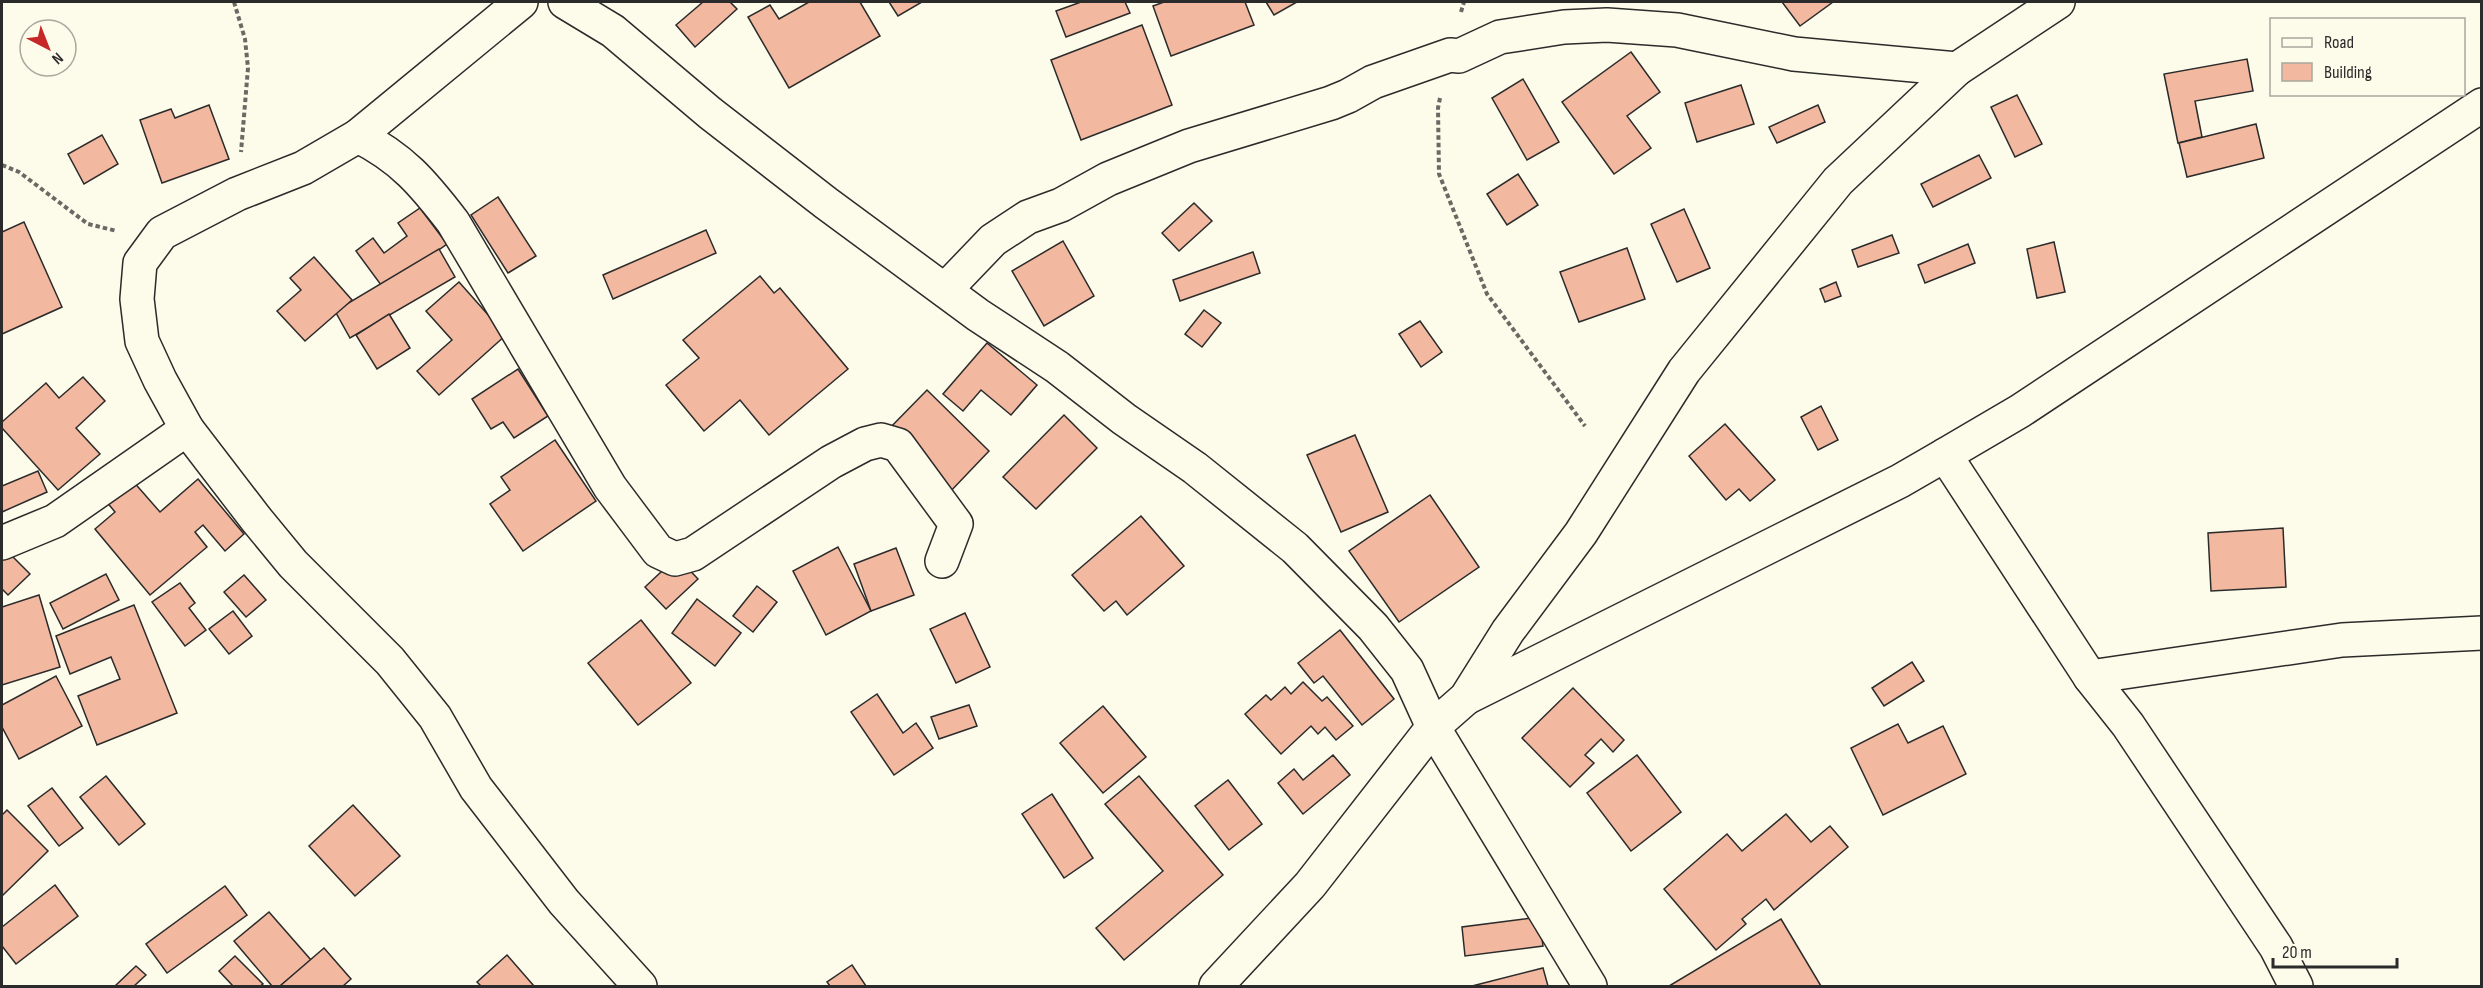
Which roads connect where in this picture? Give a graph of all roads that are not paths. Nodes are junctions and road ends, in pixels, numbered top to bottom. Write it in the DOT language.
graph roads {
  1 [pos="521,2"];
  2 [pos="565,2"];
  3 [pos="2058,2"];
  4 [pos="1957,69"];
  5 [pos="2481,105"];
  6 [pos="358,136"];
  7 [pos="945,290"];
  8 [pos="187,429"];
  9 [pos="1945,455"];
  10 [pos="2,543"];
  11 [pos="942,561"];
  12 [pos="2481,633"];
  13 [pos="2090,677"];
  14 [pos="1466,698"];
  15 [pos="1433,727"];
  16 [pos="640,987"];
  17 [pos="1216,987"];
  18 [pos="1590,987"];
  19 [pos="2296,987"];
  1 -- 6 [label="street"];
  2 -- 7 [label="street"];
  3 -- 4 [label="street"];
  4 -- 7 [label="street"];
  4 -- 14 [label="street"];
  5 -- 9 [label="street"];
  6 -- 8 [label="street"];
  6 -- 11 [label="street"];
  7 -- 15 [label="street"];
  8 -- 10 [label="street"];
  8 -- 16 [label="street"];
  9 -- 13 [label="street"];
  9 -- 14 [label="street"];
  12 -- 13 [label="street"];
  13 -- 19 [label="street"];
  14 -- 15 [label="street"];
  15 -- 17 [label="street"];
  15 -- 18 [label="street"];
}
